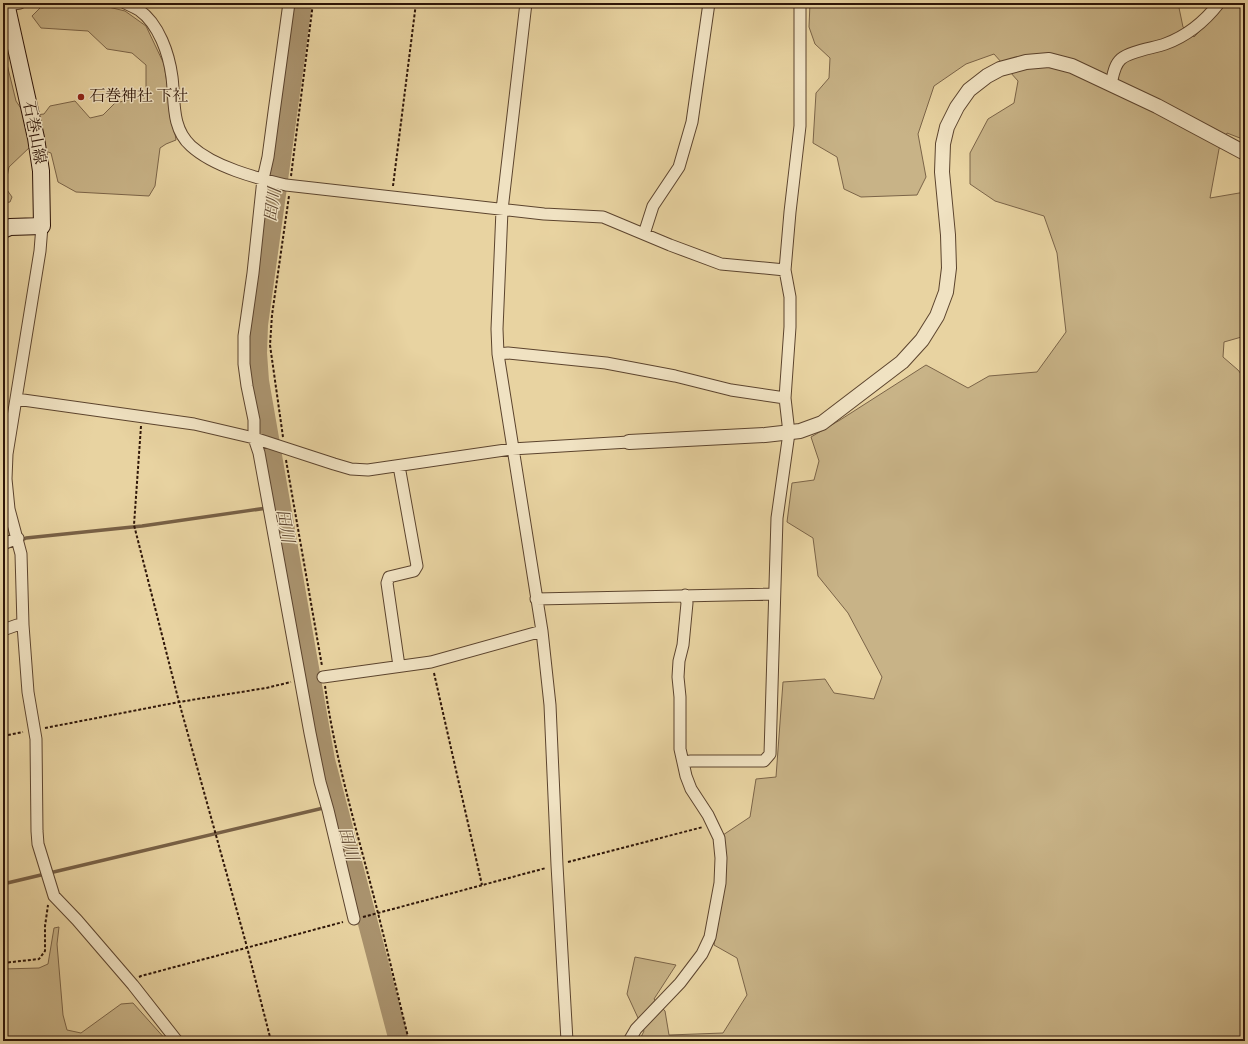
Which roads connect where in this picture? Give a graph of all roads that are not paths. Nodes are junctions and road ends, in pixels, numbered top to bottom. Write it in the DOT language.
graph roads {
  1 [pos="125,3"];
  2 [pos="289,3"];
  3 [pos="526,3"];
  4 [pos="709,3"];
  5 [pos="800,3"];
  6 [pos="1220,3"];
  7 [pos="11,4"];
  8 [pos="1111,84"];
  9 [pos="1245,153"];
  10 [pos="266,180"];
  11 [pos="502,210"];
  12 [pos="42,226"];
  13 [pos="3,230"];
  14 [pos="644,234"];
  15 [pos="785,270"];
  16 [pos="498,354"];
  17 [pos="785,398"];
  18 [pos="16,399"];
  19 [pos="789,433"];
  20 [pos="258,439"];
  21 [pos="629,442"];
  22 [pos="512,450"];
  23 [pos="399,466"];
  24 [pos="18,538"];
  25 [pos="3,544"];
  26 [pos="774,594"];
  27 [pos="686,595"];
  28 [pos="536,599"];
  29 [pos="23,625"];
  30 [pos="3,630"];
  31 [pos="542,631"];
  32 [pos="399,666"];
  33 [pos="323,677"];
  34 [pos="683,762"];
  35 [pos="357,919"];
  36 [pos="177,1041"];
  37 [pos="567,1041"];
  38 [pos="628,1041"];
  1 -- 10 [label="street"];
  2 -- 10 [label="street"];
  3 -- 11 [label="street"];
  4 -- 14 [label="street"];
  5 -- 15 [label="street"];
  6 -- 8 [label="street"];
  7 -- 12 [label="main road, 石巻山線"];
  8 -- 9 [label="street"];
  8 -- 19 [label="street"];
  10 -- 11 [label="street"];
  10 -- 20 [label="street"];
  11 -- 14 [label="street"];
  11 -- 16 [label="street"];
  12 -- 13 [label="main road"];
  12 -- 18 [label="street"];
  14 -- 15 [label="street"];
  15 -- 17 [label="street"];
  16 -- 17 [label="street"];
  16 -- 22 [label="street"];
  17 -- 19 [label="street"];
  18 -- 20 [label="street"];
  18 -- 24 [label="street"];
  19 -- 21 [label="street"];
  19 -- 26 [label="street"];
  20 -- 23 [label="street"];
  20 -- 35 [label="street"];
  21 -- 22 [label="street"];
  22 -- 23 [label="street"];
  22 -- 28 [label="street"];
  23 -- 32 [label="street"];
  24 -- 25 [label="street"];
  24 -- 29 [label="street"];
  26 -- 27 [label="street"];
  26 -- 34 [label="street"];
  27 -- 28 [label="street"];
  27 -- 34 [label="street"];
  28 -- 31 [label="street"];
  29 -- 30 [label="street"];
  29 -- 36 [label="street"];
  31 -- 32 [label="street"];
  31 -- 37 [label="street"];
  32 -- 33 [label="street"];
  34 -- 38 [label="street"];
}
